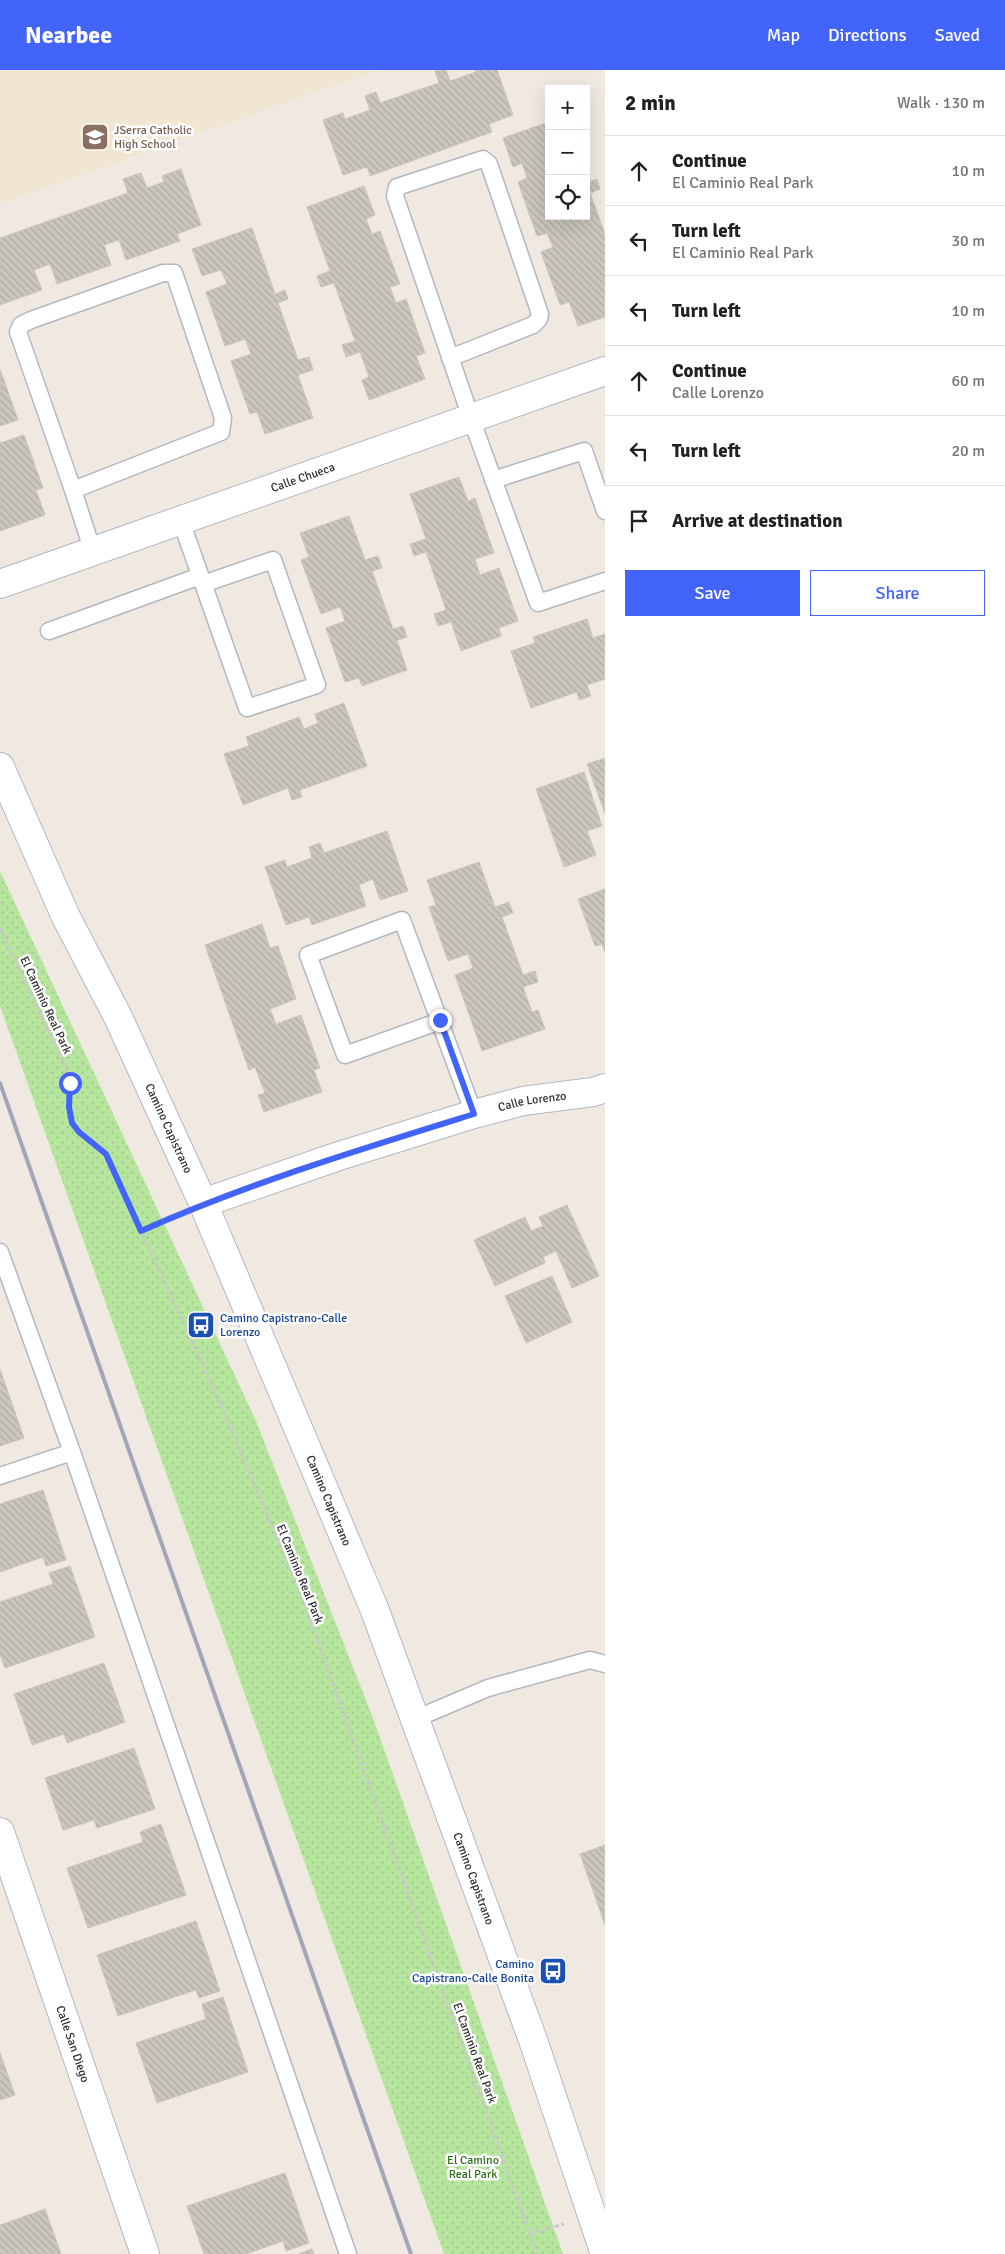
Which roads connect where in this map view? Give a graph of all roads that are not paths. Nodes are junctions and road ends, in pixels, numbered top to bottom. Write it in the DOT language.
graph roads {
  1 [pos="450,358"];
  2 [pos="605,371"];
  3 [pos="470,418"];
  4 [pos="493,480"];
  5 [pos="74,490"];
  6 [pos="605,511"];
  7 [pos="181,521"];
  8 [pos="93,552"];
  9 [pos="202,580"];
  10 [pos="605,581"];
  11 [pos="0,584"];
  12 [pos="49,631"];
  13 [pos="0,767"];
  14 [pos="440,1020"];
  15 [pos="605,1088"];
  16 [pos="474,1114"];
  17 [pos="203,1203"];
  18 [pos="0,1252"];
  19 [pos="72,1452"];
  20 [pos="0,1476"];
  21 [pos="605,1664"];
  22 [pos="415,1719"];
  23 [pos="0,1832"];
  24 [pos="598,2213"];
  25 [pos="145,2254"];
  26 [pos="348,2254"];
  27 [pos="605,2254"];
  1 -- 1 [label="lane"];
  1 -- 3 [label="lane"];
  2 -- 3 [label="main road, Calle Chueca"];
  3 -- 4 [label="lane"];
  3 -- 7 [label="main road, Calle Chueca"];
  4 -- 6 [label="lane"];
  4 -- 10 [label="lane"];
  5 -- 5 [label="lane"];
  5 -- 8 [label="lane"];
  7 -- 8 [label="main road, Calle Chueca"];
  7 -- 9 [label="lane"];
  8 -- 11 [label="main road, Calle Chueca"];
  9 -- 9 [label="lane"];
  9 -- 12 [label="lane"];
  13 -- 17 [label="main road, Camino Capistrano"];
  14 -- 14 [label="lane"];
  14 -- 16 [label="lane"];
  15 -- 16 [label="main road, Calle Lorenzo"];
  16 -- 17 [label="main road, Calle Lorenzo"];
  17 -- 22 [label="main road, Camino Capistrano"];
  18 -- 19 [label="lane"];
  19 -- 20 [label="lane"];
  19 -- 26 [label="lane"];
  21 -- 22 [label="lane"];
  22 -- 24 [label="main road, Camino Capistrano"];
  23 -- 25 [label="main road, Calle San Diego"];
  24 -- 27 [label="main road, Camino Capistrano"];
}
